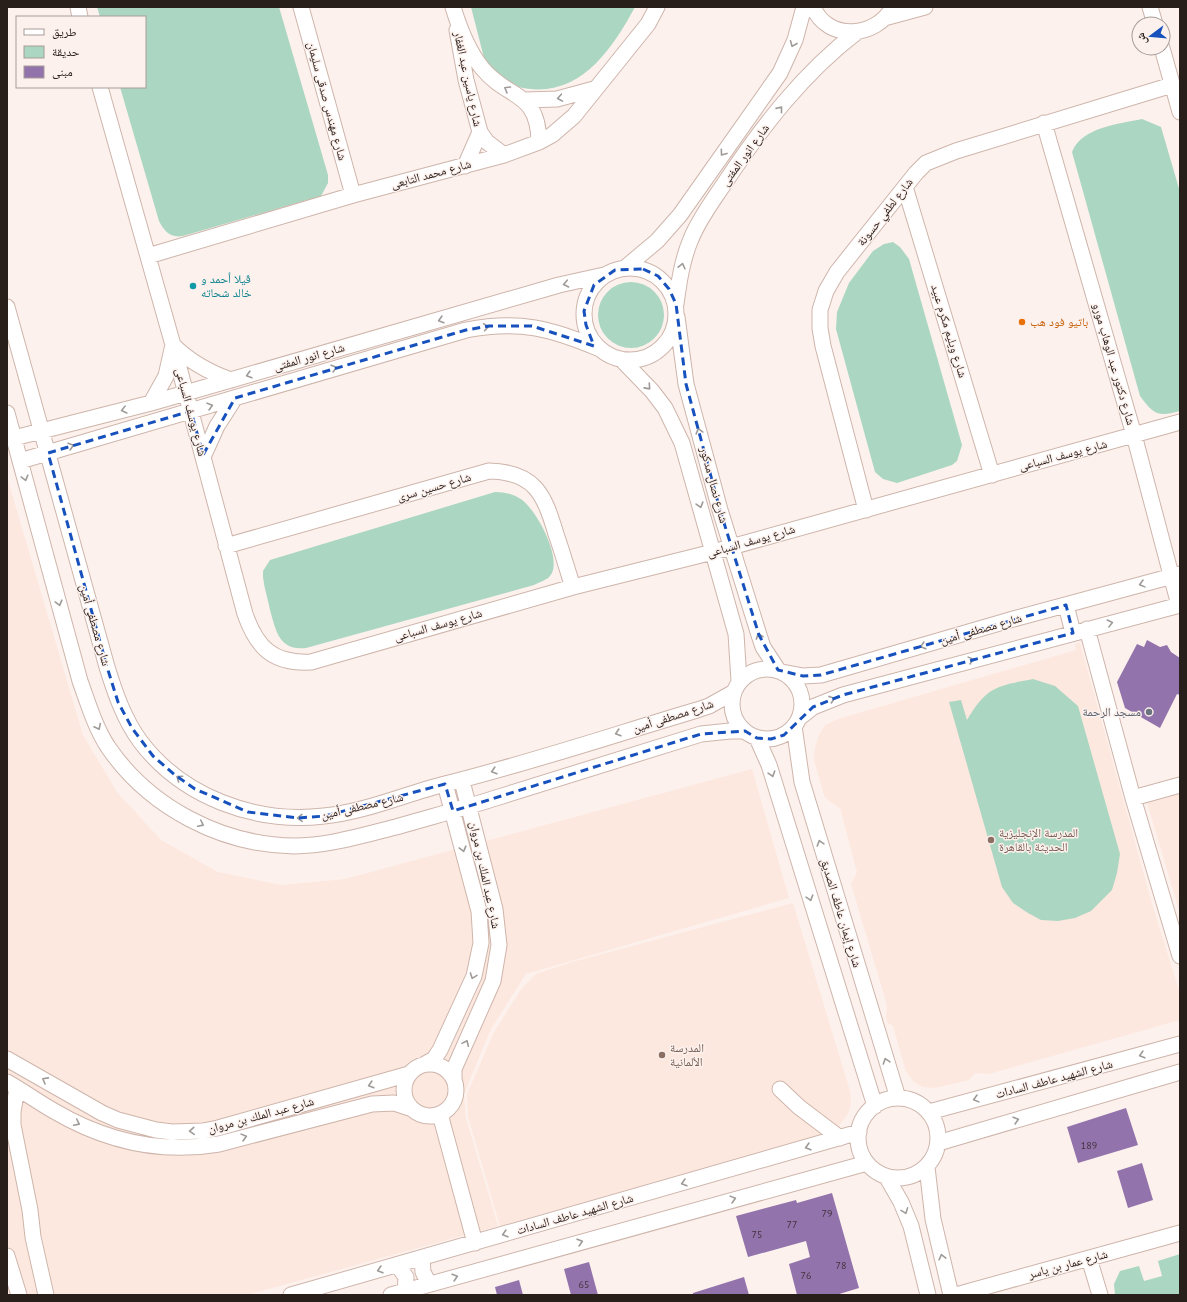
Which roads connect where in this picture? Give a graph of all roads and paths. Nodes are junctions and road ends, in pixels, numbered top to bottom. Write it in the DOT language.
graph roads {
  1 [pos="301,7"];
  2 [pos="657,7"];
  3 [pos="804,7"];
  4 [pos="813,7"];
  5 [pos="925,7"];
  6 [pos="455,12"];
  7 [pos="891,12"];
  8 [pos="857,32"];
  9 [pos="1164,56"];
  10 [pos="1172,85"];
  11 [pos="100,88"];
  12 [pos="594,89"];
  13 [pos="525,100"];
  14 [pos="1180,112"];
  15 [pos="1044,123"];
  16 [pos="480,132"];
  17 [pos="539,142"];
  18 [pos="504,155"];
  19 [pos="464,166"];
  20 [pos="905,187"];
  21 [pos="353,195"];
  22 [pos="148,256"];
  23 [pos="626,268"];
  24 [pos="604,276"];
  25 [pos="7,307"];
  26 [pos="676,311"];
  27 [pos="173,344"];
  28 [pos="600,349"];
  29 [pos="621,359"];
  30 [pos="231,380"];
  31 [pos="186,393"];
  32 [pos="235,398"];
  33 [pos="151,403"];
  34 [pos="191,411"];
  35 [pos="7,413"];
  36 [pos="1180,422"];
  37 [pos="41,430"];
  38 [pos="1134,435"];
  39 [pos="14,438"];
  40 [pos="48,453"];
  41 [pos="203,457"];
  42 [pos="20,461"];
  43 [pos="992,475"];
  44 [pos="866,510"];
  45 [pos="226,546"];
  46 [pos="731,546"];
  47 [pos="713,552"];
  48 [pos="1176,575"];
  49 [pos="572,587"];
  50 [pos="1180,605"];
  51 [pos="1066,606"];
  52 [pos="1080,631"];
  53 [pos="780,671"];
  54 [pos="736,687"];
  55 [pos="797,722"];
  56 [pos="751,735"];
  57 [pos="462,781"];
  58 [pos="446,784"];
  59 [pos="1180,785"];
  60 [pos="1133,798"];
  61 [pos="470,807"];
  62 [pos="453,811"];
  63 [pos="1180,956"];
  64 [pos="876,1028"];
  65 [pos="851,1032"];
  66 [pos="1180,1044"];
  67 [pos="7,1059"];
  68 [pos="425,1064"];
  69 [pos="1180,1072"];
  70 [pos="409,1074"];
  71 [pos="454,1080"];
  72 [pos="12,1085"];
  73 [pos="780,1089"];
  74 [pos="65,1091"];
  75 [pos="898,1098"];
  76 [pos="875,1106"];
  77 [pos="412,1109"];
  78 [pos="54,1112"];
  79 [pos="928,1112"];
  80 [pos="440,1114"];
  81 [pos="859,1132"];
  82 [pos="840,1138"];
  83 [pos="938,1143"];
  84 [pos="867,1163"];
  85 [pos="927,1167"];
  86 [pos="886,1176"];
  87 [pos="1180,1233"];
  88 [pos="475,1243"];
  89 [pos="7,1256"];
  90 [pos="422,1258"];
  91 [pos="1089,1258"];
  92 [pos="397,1265"];
  93 [pos="429,1284"];
  94 [pos="400,1294"];
  95 [pos="19,1295"];
  96 [pos="46,1295"];
  97 [pos="291,1295"];
  98 [pos="928,1295"];
  99 [pos="951,1295"];
  100 [pos="956,1295"];
  101 [pos="1100,1295"];
  1 -- 21 [label="street, شارع مهندس صدقى سليمان"];
  2 -- 12 [label="street, شارع محمد التابعى"];
  3 -- 23 [label="street, شارع انور المفتى, one-way"];
  4 -- 8 [label="street"];
  5 -- 7 [label="street"];
  13 -- 6 [label="street, شارع ياسين عبد الغفار, one-way"];
  6 -- 16 [label="street, شارع ياسين عبد الغفار"];
  7 -- 8 [label="street"];
  26 -- 8 [label="street, شارع انور المفتى, one-way"];
  9 -- 10 [label="street"];
  10 -- 14 [label="street"];
  10 -- 15 [label="street, شارع لطفي حسونة"];
  11 -- 22 [label="street, شارع يوسف السباعى"];
  12 -- 13 [label="street, one-way"];
  12 -- 17 [label="street, شارع محمد التابعى"];
  13 -- 17 [label="street, شارع ياسين عبد الغفار"];
  15 -- 20 [label="street, شارع لطفي حسونة"];
  15 -- 38 [label="street, شارع دكتور عبد الوهاب مورو"];
  16 -- 18 [label="street, شارع ياسين عبد الغفار"];
  16 -- 19 [label="street"];
  17 -- 18 [label="street, شارع محمد التابعى"];
  18 -- 19 [label="street, شارع محمد التابعى"];
  19 -- 21 [label="street, شارع محمد التابعى"];
  20 -- 43 [label="street, شارع ويليم مكرم عبيد"];
  20 -- 44 [label="street, شارع لطفي حسونة"];
  21 -- 22 [label="street, شارع محمد التابعى"];
  22 -- 27 [label="street, شارع يوسف السباعى"];
  23 -- 24 [label="street"];
  23 -- 26 [label="street"];
  24 -- 28 [label="street"];
  24 -- 30 [label="street, شارع انور المفتى, one-way"];
  25 -- 37 [label="street, شارع مصطفى أمين"];
  26 -- 29 [label="street"];
  46 -- 26 [label="street, شارع نصال مدكور, one-way"];
  27 -- 30 [label="street"];
  27 -- 31 [label="street, شارع يوسف السباعى"];
  27 -- 33 [label="street"];
  28 -- 29 [label="street"];
  32 -- 28 [label="street, شارع انور المفتى, one-way"];
  29 -- 47 [label="street, شارع نصال مدكور, one-way"];
  30 -- 31 [label="street, شارع انور المفتى"];
  31 -- 33 [label="street, شارع انور المفتى"];
  31 -- 34 [label="street, شارع يوسف السباعى"];
  34 -- 32 [label="street, شارع انور المفتى, one-way"];
  32 -- 41 [label="street"];
  33 -- 37 [label="street, شارع انور المفتى, one-way"];
  40 -- 34 [label="street, شارع انور المفتى, one-way"];
  34 -- 41 [label="street, شارع يوسف السباعى"];
  35 -- 39 [label="street, شارع مصطفى أمين"];
  36 -- 38 [label="street, شارع يوسف السباعى"];
  37 -- 39 [label="street, شارع انور المفتى"];
  37 -- 40 [label="street, شارع مصطفى أمين"];
  38 -- 43 [label="street, شارع يوسف السباعى"];
  38 -- 48 [label="street, شارع دكتور عبد الوهاب مورو"];
  39 -- 42 [label="street, شارع مصطفى أمين"];
  40 -- 42 [label="street, شارع انور المفتى"];
  58 -- 40 [label="street, شارع مصطفى أمين, one-way"];
  41 -- 45 [label="street, شارع يوسف السباعى"];
  42 -- 62 [label="street, شارع مصطفى أمين, one-way"];
  43 -- 44 [label="street, شارع يوسف السباعى"];
  44 -- 46 [label="street, شارع يوسف السباعى"];
  45 -- 49 [label="street, شارع حسين سرى"];
  45 -- 49 [label="street, شارع يوسف السباعى"];
  46 -- 47 [label="street, شارع يوسف السباعى"];
  53 -- 46 [label="street, شارع نصال مدكور, one-way"];
  47 -- 49 [label="street, شارع يوسف السباعى"];
  47 -- 54 [label="street, شارع نصال مدكور"];
  48 -- 50 [label="street, شارع دكتور عبد الوهاب مورو"];
  48 -- 51 [label="street, شارع مصطفى أمين, one-way"];
  52 -- 50 [label="street, one-way"];
  51 -- 52 [label="street"];
  51 -- 53 [label="street, شارع مصطفى أمين, one-way"];
  55 -- 52 [label="street, one-way"];
  52 -- 60 [label="street"];
  53 -- 54 [label="street"];
  53 -- 55 [label="street"];
  54 -- 56 [label="street"];
  54 -- 57 [label="street, شارع مصطفى أمين, one-way"];
  55 -- 56 [label="street"];
  64 -- 55 [label="street, شارع إيمان عاطف الصديق, one-way"];
  56 -- 61 [label="street, شارع مصطفى أمين"];
  56 -- 65 [label="street, one-way"];
  57 -- 58 [label="street, شارع مصطفى أمين"];
  57 -- 61 [label="street, شارع عبد الملك بن مروان"];
  58 -- 62 [label="street, شارع عبد الملك بن مروان"];
  59 -- 60 [label="street"];
  60 -- 63 [label="street"];
  61 -- 62 [label="street, شارع مصطفى أمين"];
  71 -- 61 [label="street, شارع عبد الملك بن مروان, one-way"];
  62 -- 68 [label="street, شارع عبد الملك بن مروان, one-way"];
  64 -- 65 [label="street"];
  75 -- 64 [label="street, شارع إيمان عاطف الصديق, one-way"];
  65 -- 76 [label="street"];
  66 -- 79 [label="street, شارع الشهيد عاطف السادات, one-way"];
  74 -- 67 [label="street, شارع عبد الملك بن مروان, one-way"];
  68 -- 70 [label="street, شارع عبد الملك بن مروان"];
  68 -- 71 [label="street"];
  83 -- 69 [label="street, one-way"];
  70 -- 74 [label="street, شارع عبد الملك بن مروان, one-way"];
  70 -- 77 [label="street"];
  71 -- 80 [label="street, شارع عبد الملك بن مروان"];
  72 -- 78 [label="street, شارع عبد الملك بن مروان"];
  72 -- 96 [label="street"];
  73 -- 82 [label="street"];
  74 -- 78 [label="street"];
  75 -- 76 [label="street"];
  75 -- 79 [label="street"];
  76 -- 81 [label="street"];
  78 -- 77 [label="street, شارع عبد الملك بن مروان, one-way"];
  77 -- 80 [label="street, شارع عبد الملك بن مروان"];
  79 -- 83 [label="street"];
  80 -- 88 [label="street"];
  81 -- 82 [label="street, شارع الشهيد عاطف السادات"];
  81 -- 84 [label="street"];
  82 -- 88 [label="street, شارع الشهيد عاطف السادات, one-way"];
  83 -- 85 [label="street"];
  84 -- 86 [label="street"];
  93 -- 84 [label="street, one-way"];
  85 -- 86 [label="street"];
  99 -- 85 [label="street, one-way"];
  86 -- 98 [label="street, one-way"];
  87 -- 91 [label="street, شارع عمار بن ياسر"];
  88 -- 90 [label="street, شارع الشهيد عاطف السادات"];
  89 -- 95 [label="street"];
  90 -- 92 [label="street, شارع الشهيد عاطف السادات"];
  90 -- 93 [label="street"];
  91 -- 100 [label="street, شارع عمار بن ياسر"];
  91 -- 101 [label="street"];
  92 -- 94 [label="street"];
  92 -- 97 [label="street, شارع الشهيد عاطف السادات, one-way"];
  93 -- 94 [label="street"];
}
